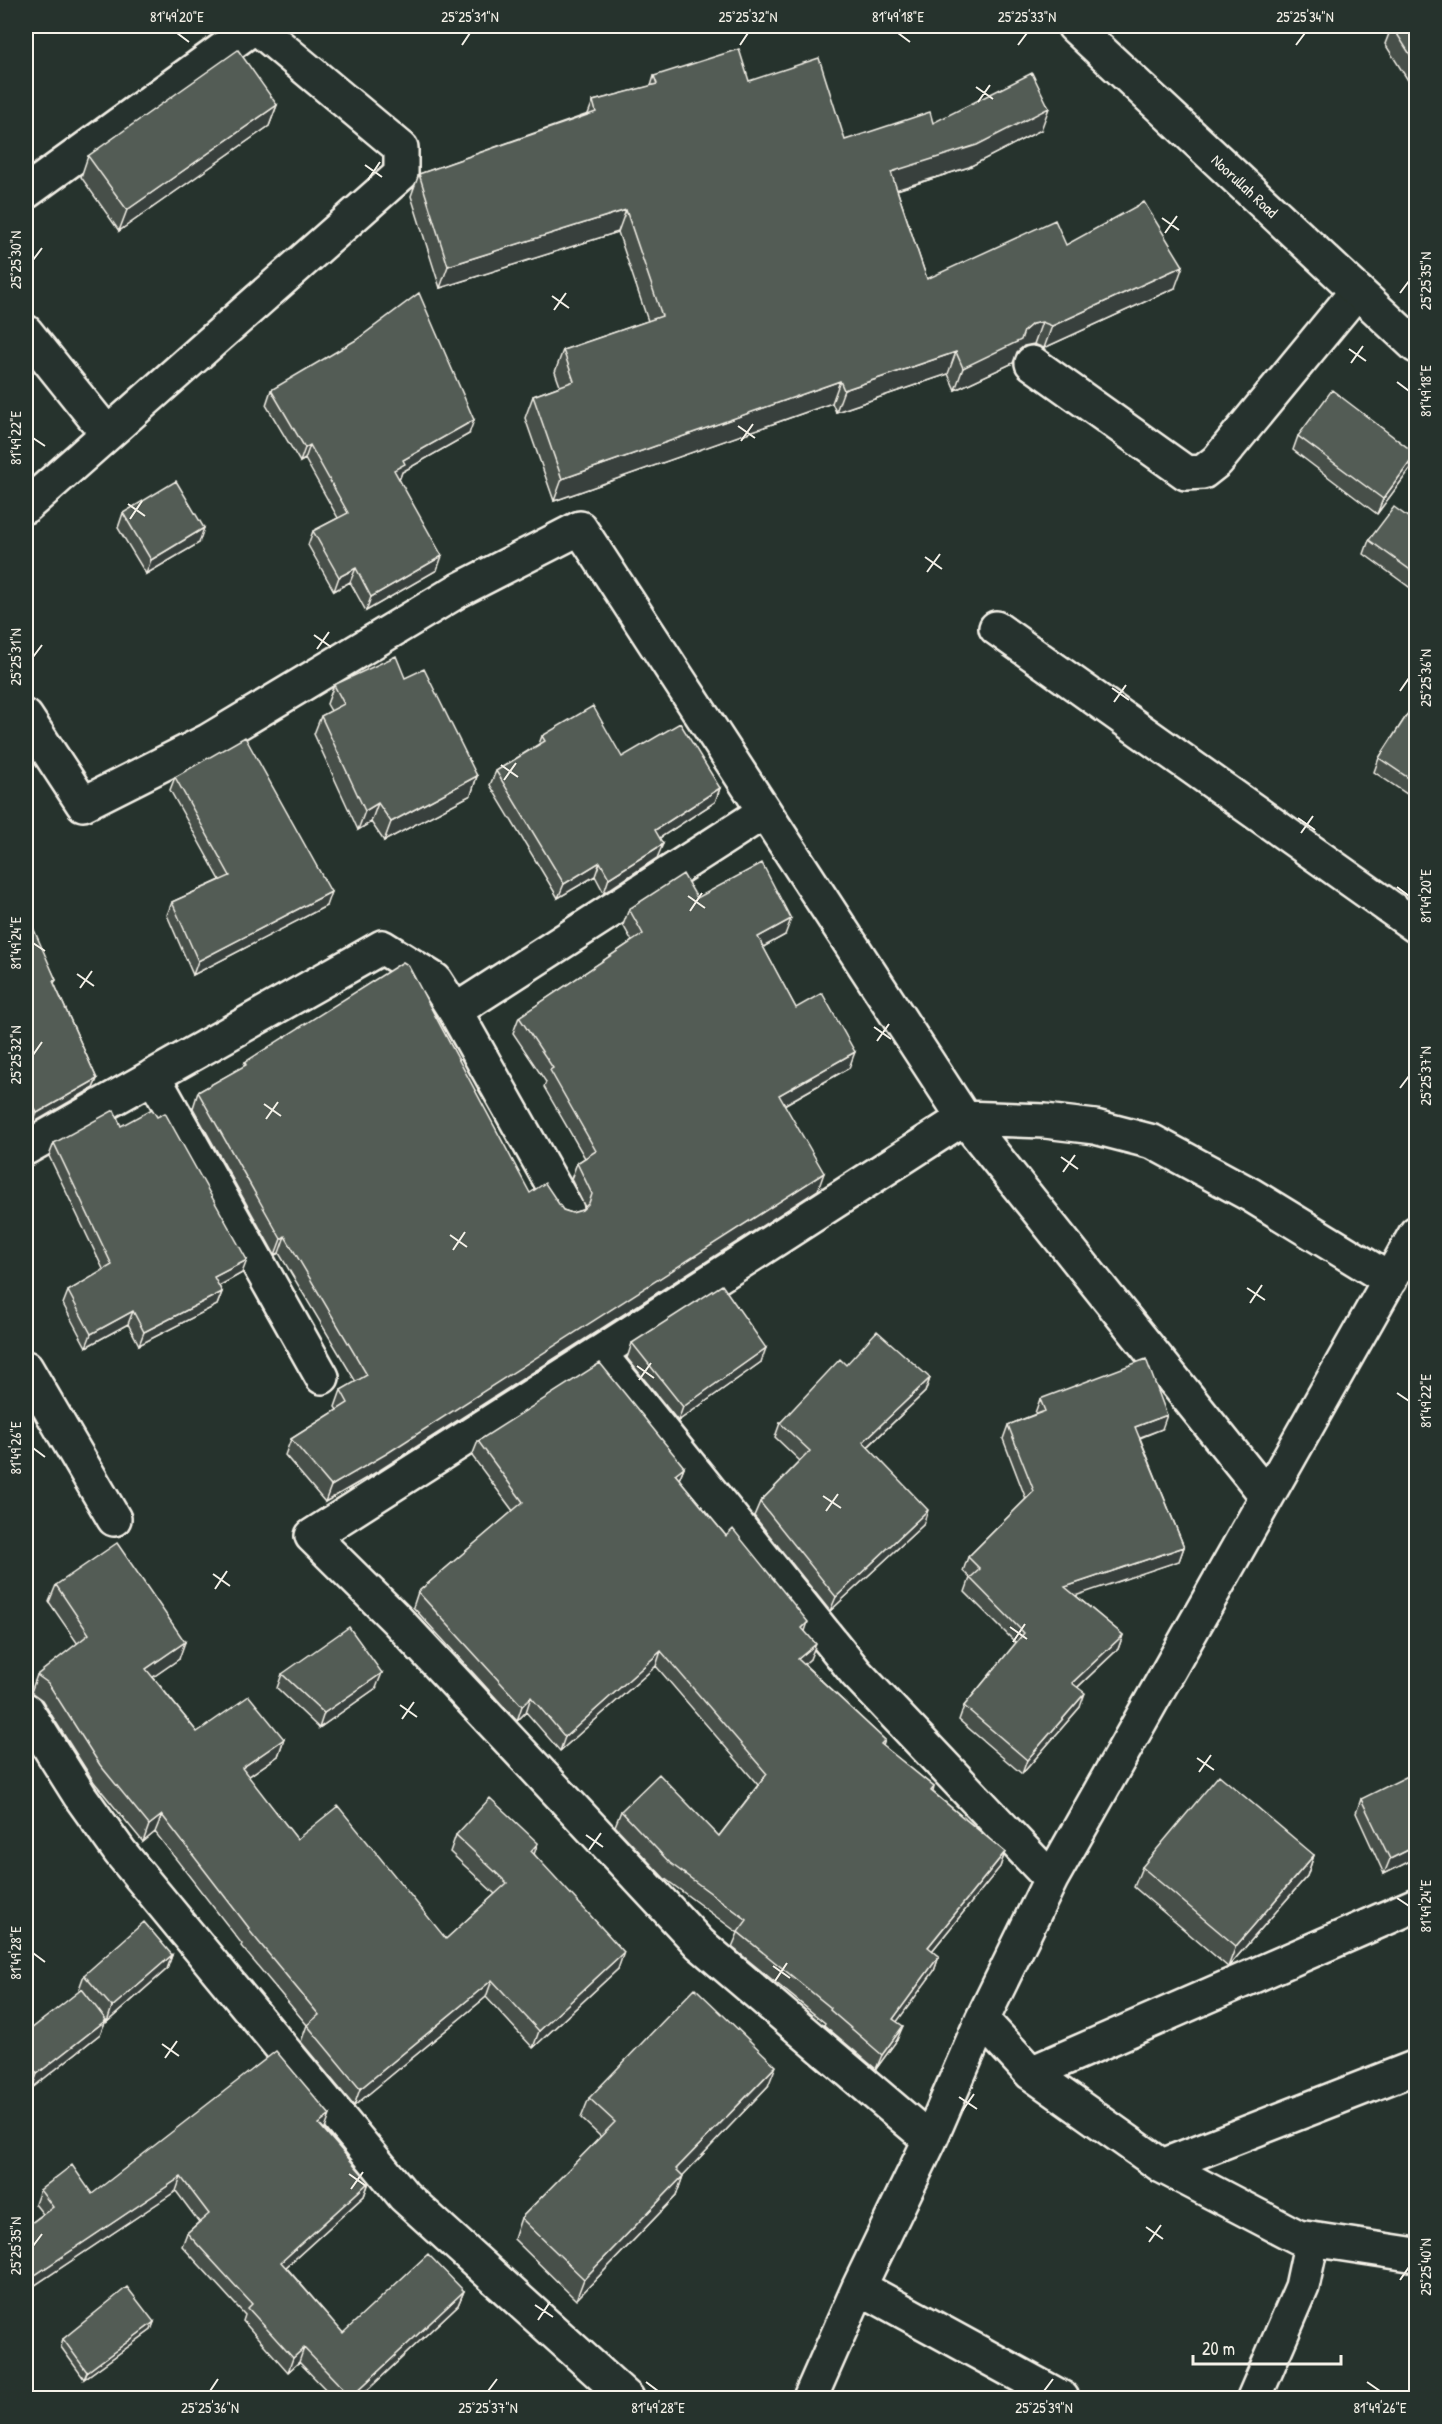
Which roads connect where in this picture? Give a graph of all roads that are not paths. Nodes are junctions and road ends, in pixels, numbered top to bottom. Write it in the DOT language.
graph roads {
  1 [pos="255,26"];
  2 [pos="1082,28"];
  3 [pos="26,192"];
  4 [pos="1357,291"];
  5 [pos="26,332"];
  6 [pos="1416,346"];
  7 [pos="1032,363"];
  8 [pos="106,432"];
  9 [pos="26,506"];
  10 [pos="996,628"];
  11 [pos="26,717"];
  12 [pos="764,812"];
  13 [pos="1416,926"];
  14 [pos="455,1011"];
  15 [pos="153,1076"];
  16 [pos="964,1118"];
  17 [pos="26,1149"];
  18 [pos="567,1210"];
  19 [pos="1416,1233"];
  20 [pos="1390,1280"];
  21 [pos="598,1353"];
  22 [pos="26,1368"];
  23 [pos="322,1377"];
  24 [pos="1266,1495"];
  25 [pos="114,1519"];
  26 [pos="26,1710"];
  27 [pos="1050,1879"];
  28 [pos="1416,1905"];
  29 [pos="982,2020"];
  30 [pos="1416,2067"];
  31 [pos="1031,2073"];
  32 [pos="930,2140"];
  33 [pos="1162,2166"];
  34 [pos="1312,2240"];
  35 [pos="1416,2255"];
  36 [pos="859,2287"];
  37 [pos="627,2398"];
  38 [pos="810,2398"];
  39 [pos="1062,2398"];
  40 [pos="1254,2398"];
  1 -- 3 [label="street"];
  1 -- 8 [label="street"];
  2 -- 4 [label="street, Noorullah Road"];
  4 -- 6 [label="street, Noorullah Road"];
  4 -- 7 [label="street"];
  5 -- 8 [label="street"];
  8 -- 9 [label="street"];
  10 -- 13 [label="street"];
  11 -- 12 [label="street"];
  12 -- 14 [label="street"];
  12 -- 16 [label="street"];
  14 -- 15 [label="street"];
  14 -- 18 [label="street"];
  15 -- 17 [label="street"];
  15 -- 23 [label="street"];
  16 -- 20 [label="street"];
  16 -- 21 [label="street"];
  16 -- 24 [label="street"];
  19 -- 20 [label="street"];
  20 -- 24 [label="street"];
  21 -- 27 [label="street"];
  21 -- 32 [label="street"];
  22 -- 25 [label="street"];
  24 -- 27 [label="street"];
  26 -- 37 [label="street"];
  27 -- 29 [label="street"];
  28 -- 31 [label="street"];
  29 -- 31 [label="street"];
  29 -- 32 [label="street"];
  30 -- 33 [label="street"];
  31 -- 33 [label="street"];
  32 -- 36 [label="street"];
  33 -- 34 [label="street"];
  34 -- 35 [label="street"];
  34 -- 40 [label="street"];
  36 -- 38 [label="street"];
  36 -- 39 [label="street"];
}
